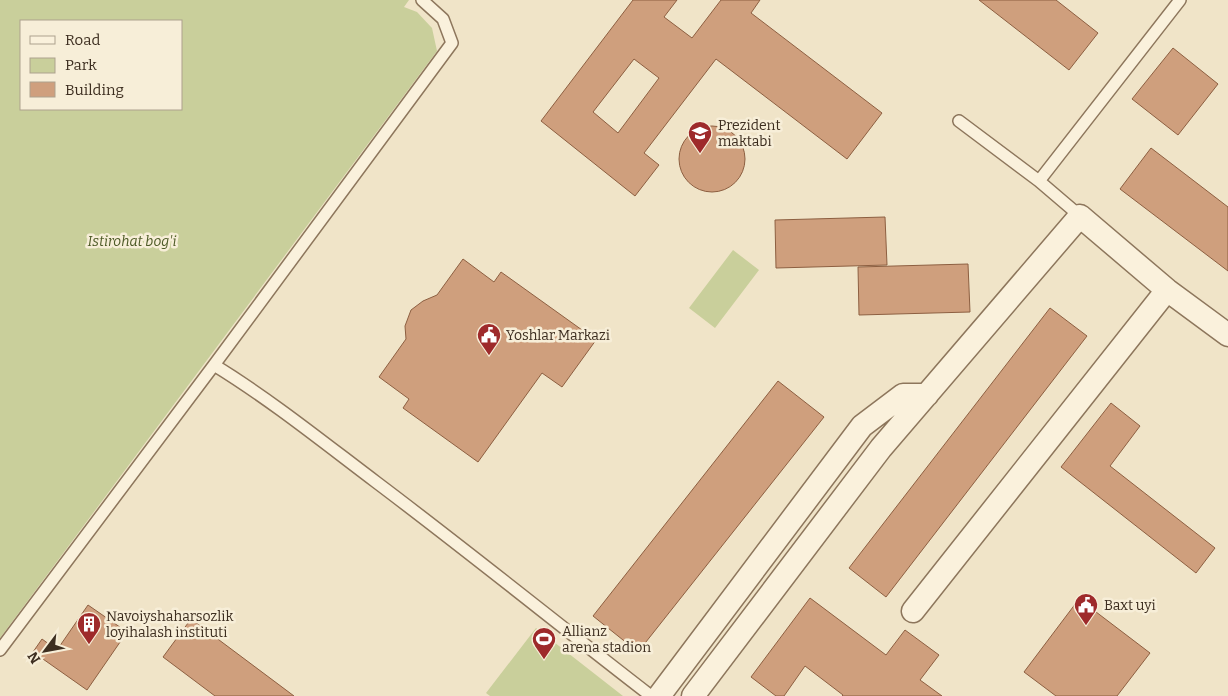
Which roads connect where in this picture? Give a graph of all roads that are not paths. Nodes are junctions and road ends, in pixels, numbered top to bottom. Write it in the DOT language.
graph roads {
  1 [pos="422,0"];
  2 [pos="1180,0"];
  3 [pos="959,120"];
  4 [pos="1039,181"];
  5 [pos="1080,216"];
  6 [pos="1167,290"];
  7 [pos="1228,335"];
  8 [pos="214,365"];
  9 [pos="927,395"];
  10 [pos="913,611"];
  11 [pos="0,650"];
  12 [pos="650,696"];
  13 [pos="659,696"];
  14 [pos="693,696"];
  1 -- 8 [label="lane"];
  2 -- 4 [label="lane"];
  3 -- 4 [label="lane"];
  4 -- 5 [label="lane"];
  5 -- 6 [label="street"];
  5 -- 9 [label="street"];
  6 -- 7 [label="street"];
  6 -- 10 [label="street"];
  8 -- 11 [label="lane"];
  8 -- 12 [label="lane"];
  9 -- 13 [label="street"];
  9 -- 14 [label="street"];
}
